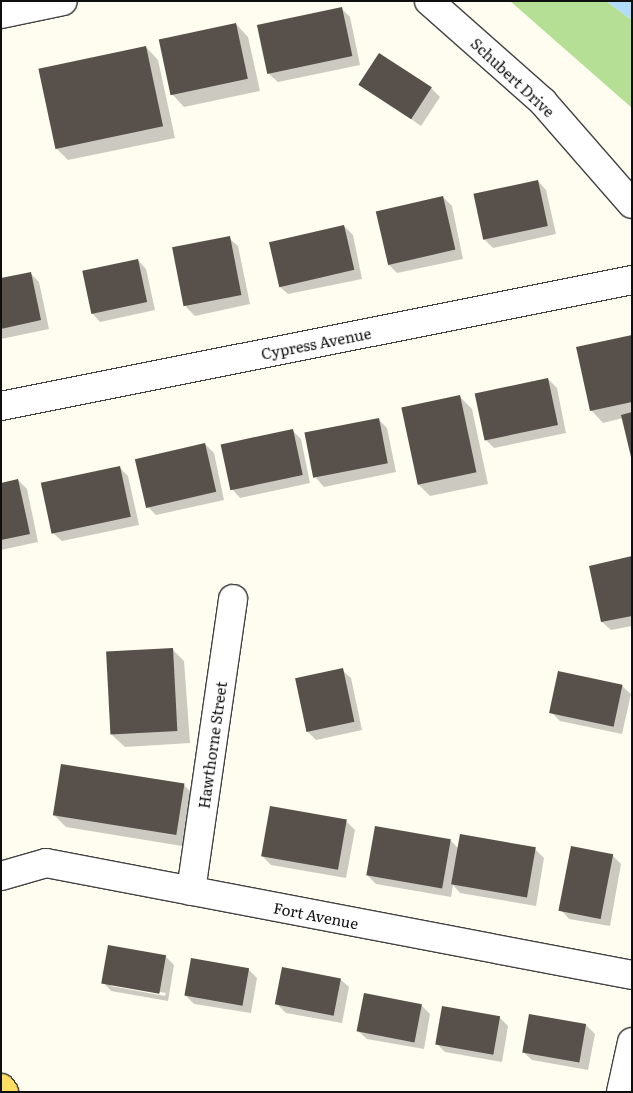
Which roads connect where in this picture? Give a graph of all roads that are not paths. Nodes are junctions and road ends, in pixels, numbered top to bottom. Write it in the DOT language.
graph roads {
  1 [pos="63,1"];
  2 [pos="428,1"];
  3 [pos="1,14"];
  4 [pos="632,204"];
  5 [pos="632,280"];
  6 [pos="1,406"];
  7 [pos="233,599"];
  8 [pos="1,876"];
  9 [pos="192,891"];
  10 [pos="632,975"];
  11 [pos="632,1042"];
  12 [pos="1,1088"];
  13 [pos="4,1092"];
  14 [pos="621,1092"];
  1 -- 3 [label="street"];
  2 -- 4 [label="street, Schubert Drive"];
  5 -- 6 [label="street, Cypress Avenue"];
  7 -- 9 [label="street, Hawthorne Street"];
  8 -- 9 [label="street, Fort Avenue"];
  9 -- 10 [label="street, Fort Avenue"];
  11 -- 14 [label="street"];
  12 -- 13 [label="main road"];
}
